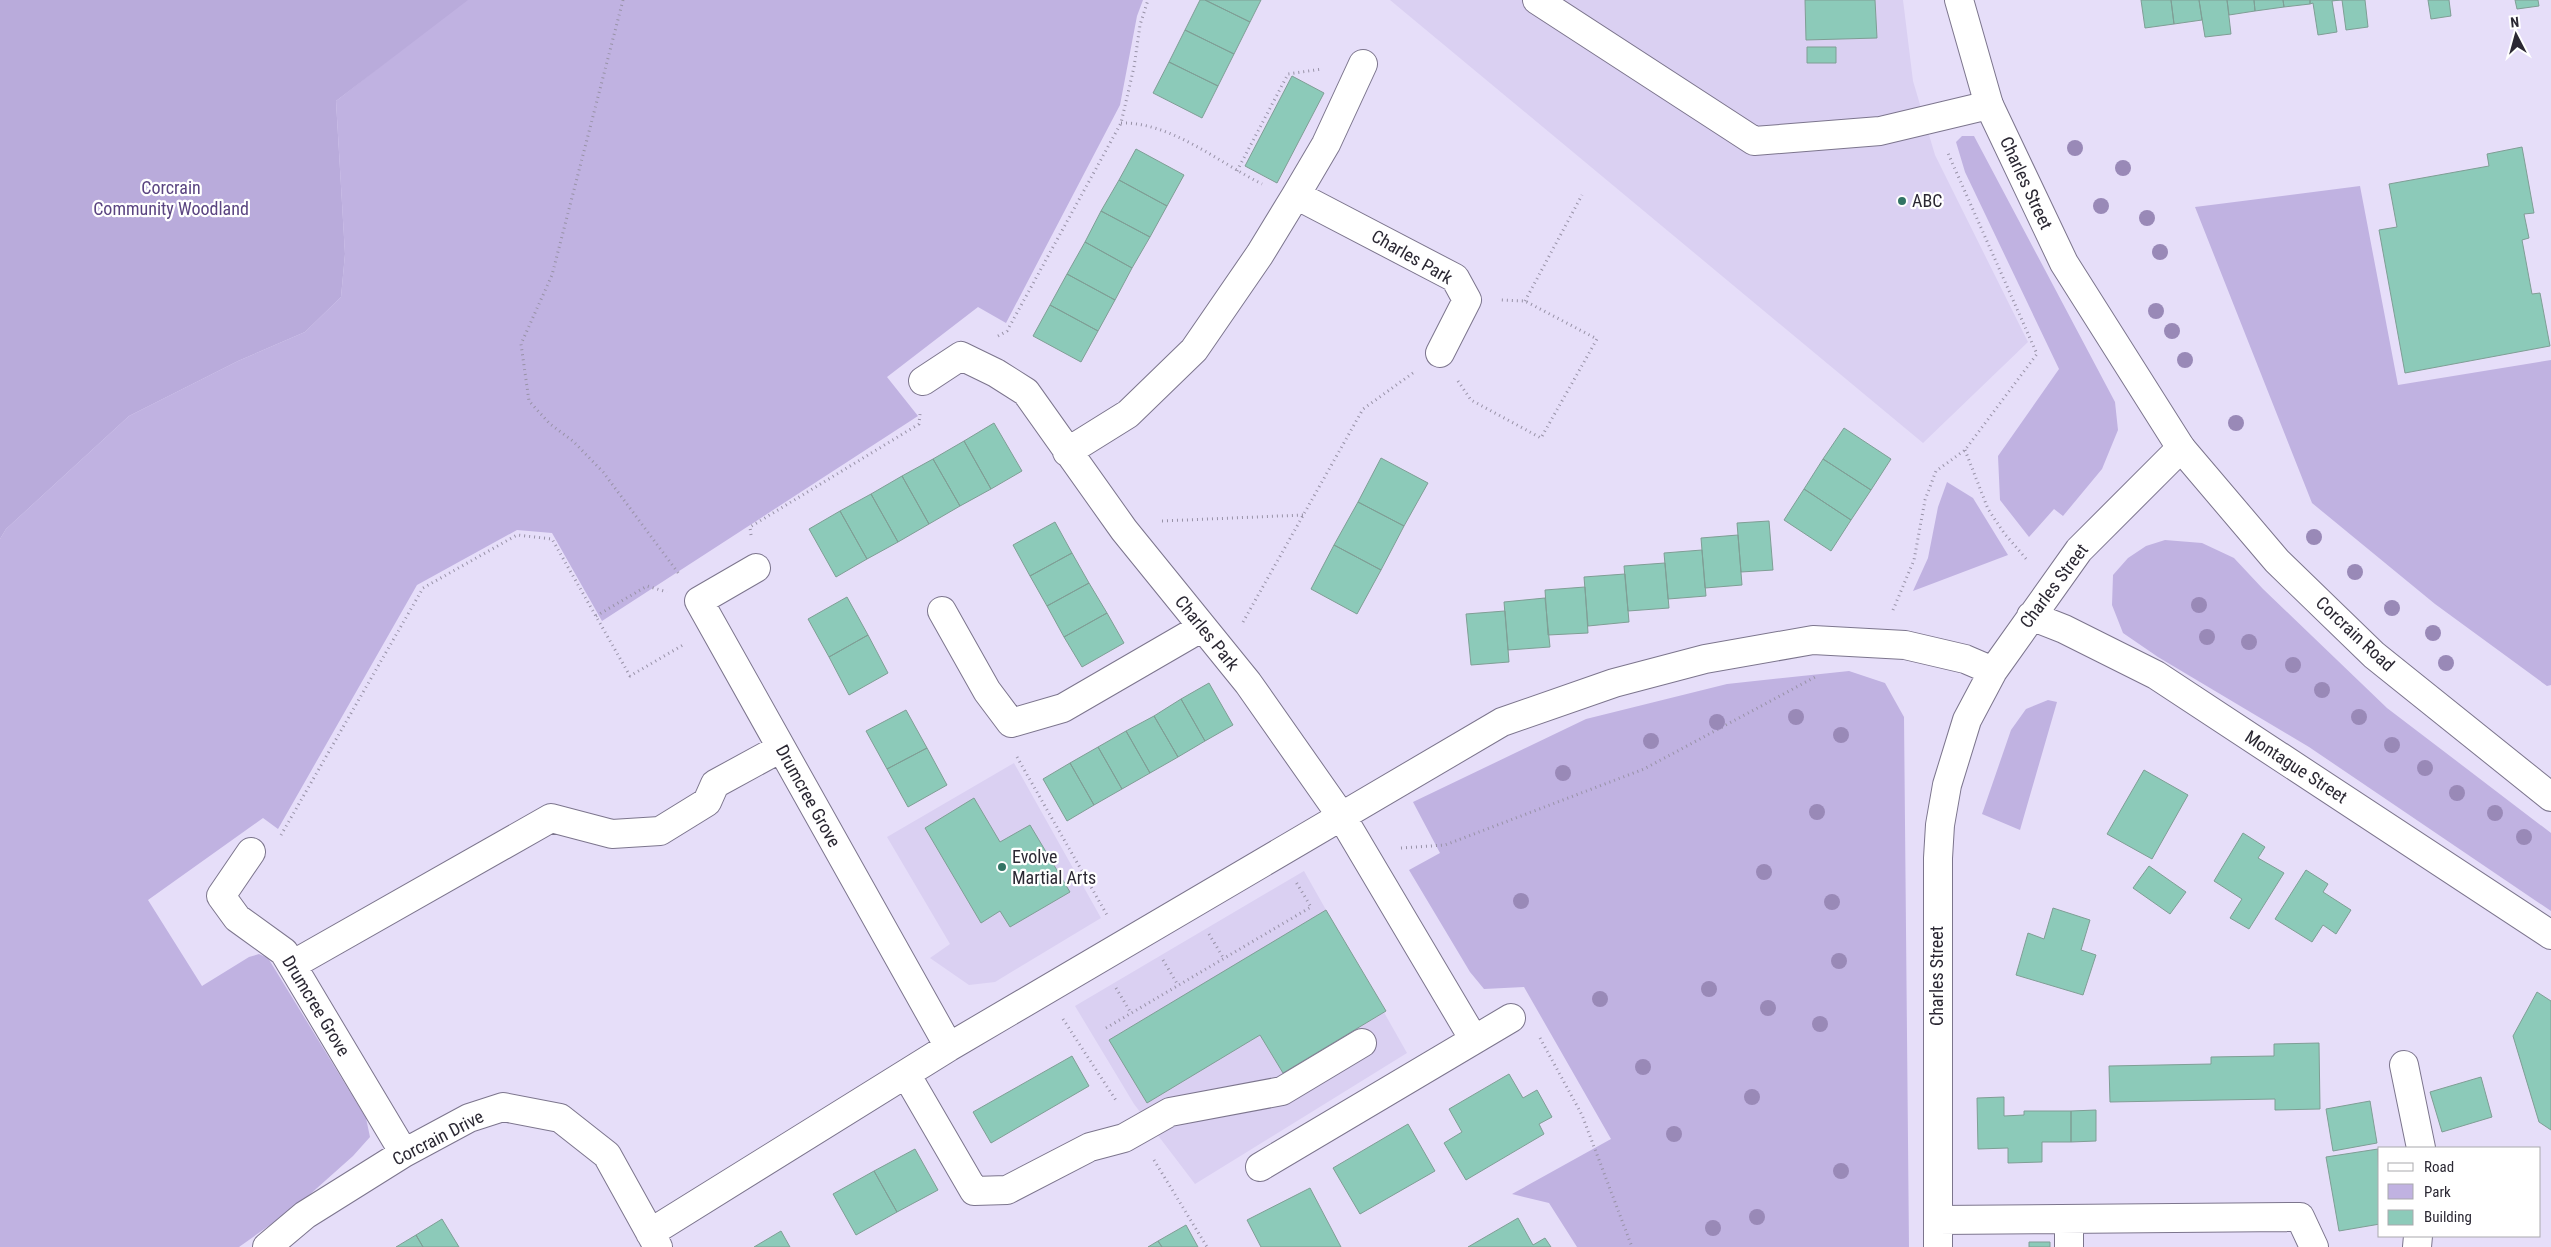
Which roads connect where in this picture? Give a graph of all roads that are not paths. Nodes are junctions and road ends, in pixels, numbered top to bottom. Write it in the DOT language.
graph roads {
  1 [pos="1537,0"];
  2 [pos="1959,0"];
  3 [pos="1363,64"];
  4 [pos="1990,105"];
  5 [pos="1296,195"];
  6 [pos="1440,353"];
  7 [pos="923,381"];
  8 [pos="2181,448"];
  9 [pos="1068,452"];
  10 [pos="756,568"];
  11 [pos="942,611"];
  12 [pos="2031,616"];
  13 [pos="1202,628"];
  14 [pos="1993,671"];
  15 [pos="781,748"];
  16 [pos="2551,798"];
  17 [pos="1342,817"];
  18 [pos="251,852"];
  19 [pos="2551,935"];
  20 [pos="292,965"];
  21 [pos="1511,1018"];
  22 [pos="1473,1038"];
  23 [pos="1362,1043"];
  24 [pos="950,1047"];
  25 [pos="2404,1065"];
  26 [pos="906,1074"];
  27 [pos="2421,1147"];
  28 [pos="404,1153"];
  29 [pos="1260,1167"];
  30 [pos="2069,1219"];
  31 [pos="1938,1220"];
  32 [pos="654,1240"];
  33 [pos="267,1247"];
  34 [pos="1938,1247"];
  35 [pos="2069,1247"];
  36 [pos="2314,1247"];
  1 -- 4 [label="street"];
  2 -- 4 [label="street, Charles Street"];
  3 -- 5 [label="street"];
  4 -- 8 [label="street, Charles Street"];
  5 -- 6 [label="street, Charles Park"];
  5 -- 9 [label="street"];
  7 -- 9 [label="street, Charles Park"];
  8 -- 12 [label="street, Charles Street"];
  8 -- 16 [label="street, Corcrain Road"];
  9 -- 13 [label="street, Charles Park"];
  10 -- 15 [label="street, Drumcree Grove"];
  11 -- 13 [label="street"];
  12 -- 14 [label="street, Charles Street"];
  12 -- 19 [label="street, Montague Street"];
  13 -- 17 [label="street, Charles Park"];
  14 -- 17 [label="street"];
  14 -- 31 [label="street, Charles Street"];
  15 -- 20 [label="street"];
  15 -- 24 [label="street, Drumcree Grove"];
  17 -- 22 [label="street, Charles Park"];
  17 -- 24 [label="street"];
  18 -- 20 [label="street, Drumcree Grove"];
  20 -- 28 [label="street, Drumcree Grove"];
  21 -- 22 [label="street"];
  22 -- 29 [label="street"];
  23 -- 26 [label="street"];
  24 -- 26 [label="street"];
  25 -- 27 [label="street"];
  26 -- 32 [label="street"];
  28 -- 32 [label="street, Corcrain Drive"];
  28 -- 33 [label="street, Corcrain Drive"];
  30 -- 31 [label="street"];
  30 -- 35 [label="street"];
  30 -- 36 [label="street"];
  31 -- 34 [label="street, Charles Street"];
}
